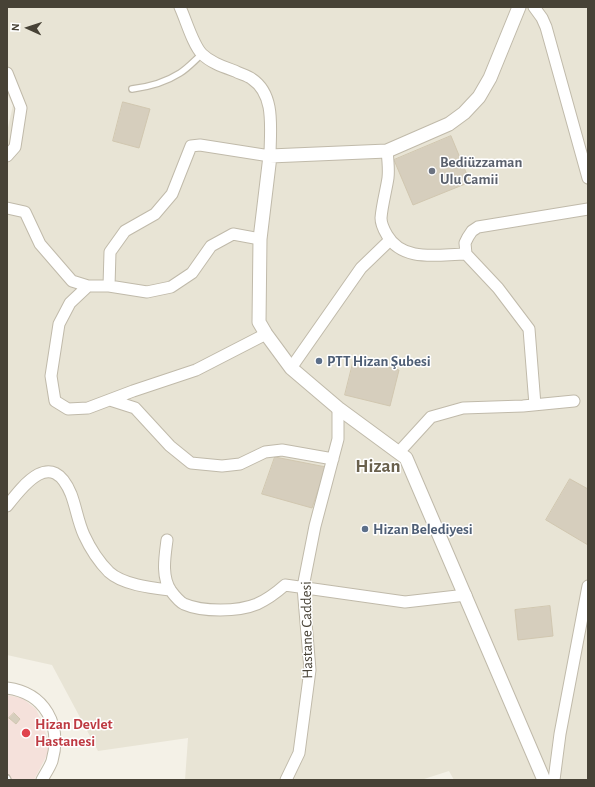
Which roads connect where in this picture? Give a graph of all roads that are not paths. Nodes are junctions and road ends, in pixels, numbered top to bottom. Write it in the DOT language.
graph roads {
  1 [pos="180,7"];
  2 [pos="519,7"];
  3 [pos="534,7"];
  4 [pos="202,54"];
  5 [pos="7,72"];
  6 [pos="132,89"];
  7 [pos="387,150"];
  8 [pos="7,156"];
  9 [pos="270,156"];
  10 [pos="588,178"];
  11 [pos="7,208"];
  12 [pos="588,209"];
  13 [pos="260,239"];
  14 [pos="390,240"];
  15 [pos="466,254"];
  16 [pos="88,286"];
  17 [pos="109,286"];
  18 [pos="266,334"];
  19 [pos="291,368"];
  20 [pos="110,400"];
  21 [pos="574,401"];
  22 [pos="535,405"];
  23 [pos="338,408"];
  24 [pos="400,452"];
  25 [pos="333,459"];
  26 [pos="7,506"];
  27 [pos="167,540"];
  28 [pos="588,586"];
  29 [pos="303,587"];
  30 [pos="170,590"];
  31 [pos="466,595"];
  32 [pos="7,688"];
  33 [pos="42,780"];
  34 [pos="286,780"];
  35 [pos="544,780"];
  36 [pos="554,780"];
  1 -- 4 [label="street"];
  2 -- 7 [label="street"];
  3 -- 10 [label="street"];
  4 -- 6 [label="lane"];
  4 -- 9 [label="street"];
  5 -- 8 [label="street"];
  7 -- 9 [label="street"];
  7 -- 14 [label="street"];
  9 -- 13 [label="street"];
  9 -- 17 [label="street"];
  11 -- 16 [label="street"];
  12 -- 15 [label="street"];
  13 -- 17 [label="street"];
  13 -- 18 [label="street"];
  14 -- 15 [label="street"];
  14 -- 19 [label="street"];
  15 -- 22 [label="street"];
  16 -- 17 [label="street"];
  16 -- 20 [label="street"];
  18 -- 19 [label="street"];
  18 -- 20 [label="street"];
  19 -- 23 [label="street"];
  20 -- 25 [label="street"];
  21 -- 22 [label="street"];
  22 -- 24 [label="street"];
  23 -- 24 [label="street"];
  23 -- 25 [label="street, Hastane Caddesi"];
  24 -- 31 [label="street"];
  25 -- 29 [label="street, Hastane Caddesi"];
  26 -- 30 [label="street"];
  27 -- 30 [label="street"];
  28 -- 36 [label="street"];
  29 -- 30 [label="street"];
  29 -- 31 [label="street"];
  29 -- 34 [label="street, Hastane Caddesi"];
  31 -- 35 [label="street"];
  32 -- 33 [label="street"];
}
